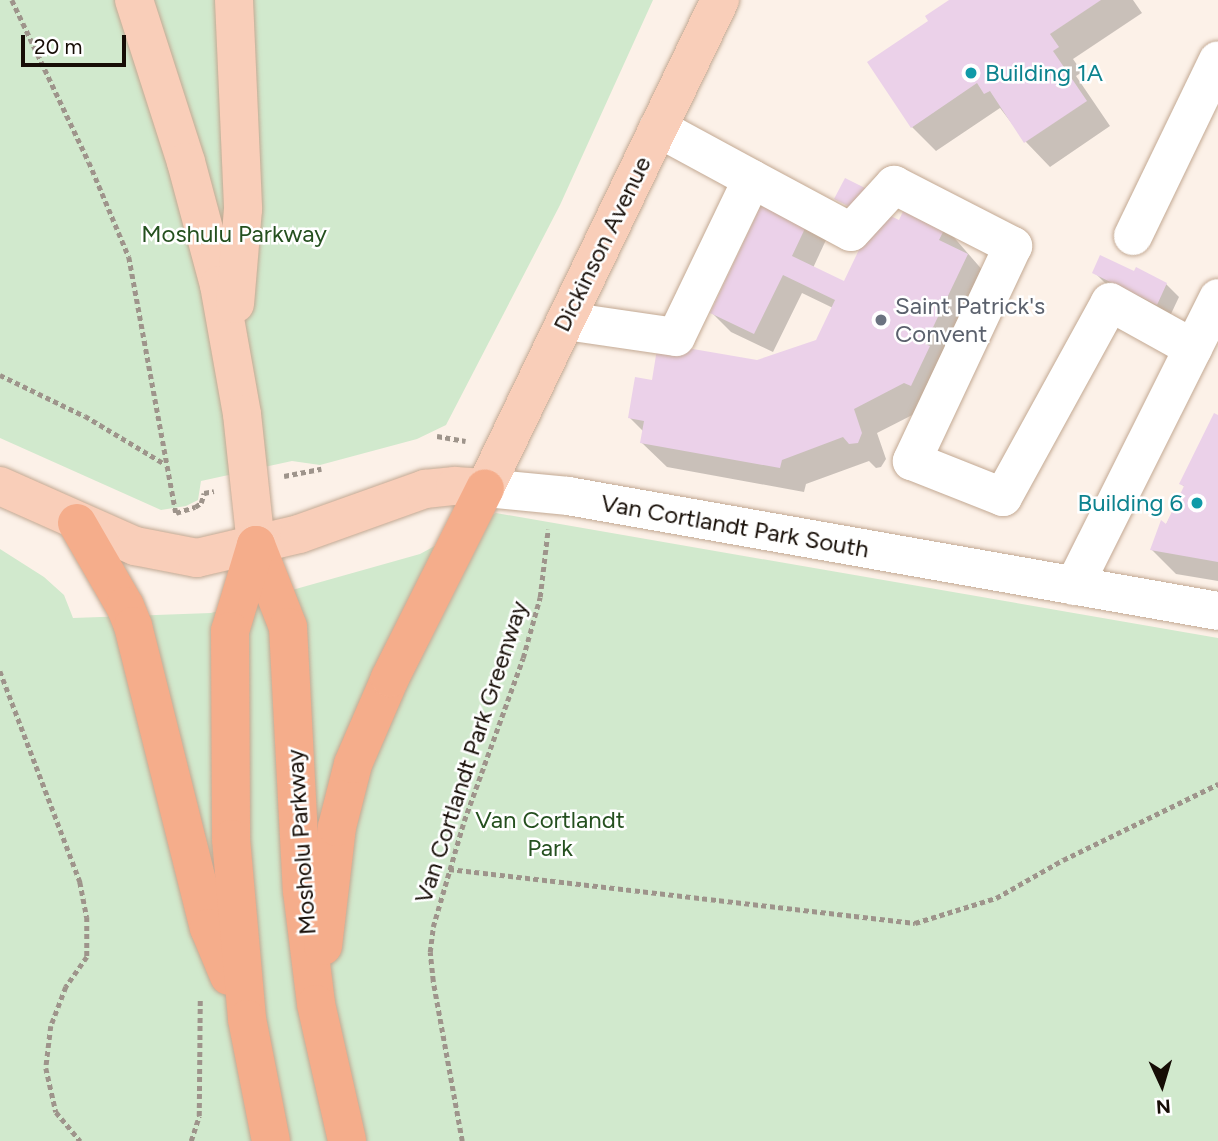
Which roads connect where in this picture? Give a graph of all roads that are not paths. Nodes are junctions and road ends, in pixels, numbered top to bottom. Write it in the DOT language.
graph roads {
  1 [pos="134,0"];
  2 [pos="234,0"];
  3 [pos="720,0"];
  4 [pos="1218,60"];
  5 [pos="658,128"];
  6 [pos="752,179"];
  7 [pos="1133,236"];
  8 [pos="1218,298"];
  9 [pos="566,321"];
  10 [pos="232,344"];
  11 [pos="1194,348"];
  12 [pos="0,486"];
  13 [pos="485,488"];
  14 [pos="77,523"];
  15 [pos="256,545"];
  16 [pos="1074,586"];
  17 [pos="1218,611"];
  18 [pos="316,1004"];
  19 [pos="247,1019"];
  20 [pos="271,1141"];
  21 [pos="347,1141"];
  1 -- 10 [label="main road, Mosholu Parkway"];
  2 -- 10 [label="main road"];
  3 -- 5 [label="main road, Dickinson Avenue"];
  4 -- 7 [label="street"];
  5 -- 6 [label="street"];
  5 -- 9 [label="main road, Dickinson Avenue"];
  6 -- 9 [label="street"];
  6 -- 11 [label="street"];
  8 -- 11 [label="street"];
  9 -- 13 [label="main road, Dickinson Avenue"];
  10 -- 15 [label="main road, Mosholu Parkway"];
  11 -- 16 [label="street"];
  12 -- 14 [label="main road, Van Cortlandt Park South"];
  13 -- 15 [label="main road, Van Cortlandt Park South"];
  13 -- 16 [label="street, Van Cortlandt Park South"];
  13 -- 18 [label="highway"];
  14 -- 15 [label="main road, Van Cortlandt Park South"];
  14 -- 19 [label="highway"];
  15 -- 18 [label="highway, Mosholu Parkway"];
  15 -- 19 [label="highway, Mosholu Parkway"];
  16 -- 17 [label="street, Van Cortlandt Park South"];
  18 -- 21 [label="highway, Mosholu Parkway"];
  19 -- 20 [label="highway, Mosholu Parkway"];
}
